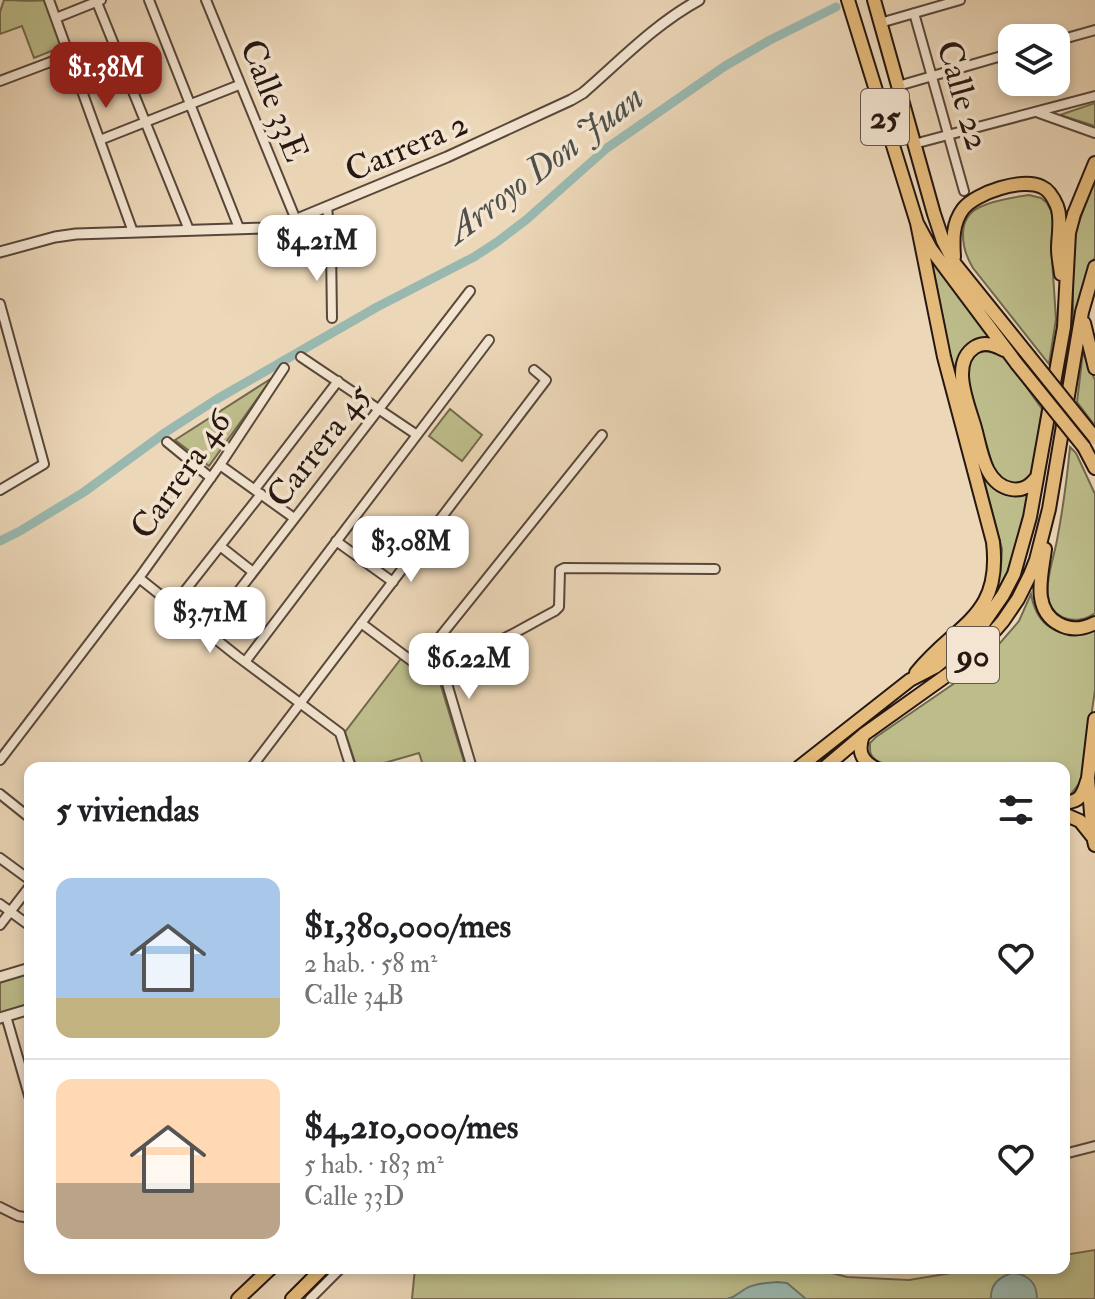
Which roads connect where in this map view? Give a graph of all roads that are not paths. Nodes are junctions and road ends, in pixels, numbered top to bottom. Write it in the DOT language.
graph roads {
  1 [pos="49,0"];
  2 [pos="149,0"];
  3 [pos="206,0"];
  4 [pos="699,0"];
  5 [pos="848,0"];
  6 [pos="874,0"];
  7 [pos="960,0"];
  8 [pos="99,1"];
  9 [pos="914,13"];
  10 [pos="56,18"];
  11 [pos="880,23"];
  12 [pos="1095,30"];
  13 [pos="1070,37"];
  14 [pos="69,55"];
  15 [pos="998,57"];
  16 [pos="932,76"];
  17 [pos="0,81"];
  18 [pos="239,85"];
  19 [pos="898,86"];
  20 [pos="1095,96"];
  21 [pos="191,105"];
  22 [pos="1038,112"];
  23 [pos="147,121"];
  24 [pos="1095,133"];
  25 [pos="949,135"];
  26 [pos="100,140"];
  27 [pos="914,144"];
  28 [pos="1095,163"];
  29 [pos="964,191"];
  30 [pos="327,207"];
  31 [pos="296,220"];
  32 [pos="917,223"];
  33 [pos="239,228"];
  34 [pos="189,230"];
  35 [pos="133,232"];
  36 [pos="0,252"];
  37 [pos="955,264"];
  38 [pos="1095,267"];
  39 [pos="470,291"];
  40 [pos="1091,291"];
  41 [pos="0,304"];
  42 [pos="1065,304"];
  43 [pos="1082,312"];
  44 [pos="332,318"];
  45 [pos="489,340"];
  46 [pos="1007,351"];
  47 [pos="301,357"];
  48 [pos="284,368"];
  49 [pos="1095,368"];
  50 [pos="534,370"];
  51 [pos="338,381"];
  52 [pos="379,409"];
  53 [pos="417,435"];
  54 [pos="602,435"];
  55 [pos="167,442"];
  56 [pos="1090,442"];
  57 [pos="220,465"];
  58 [pos="1095,468"];
  59 [pos="1037,477"];
  60 [pos="211,478"];
  61 [pos="0,490"];
  62 [pos="258,492"];
  63 [pos="1049,509"];
  64 [pos="294,518"];
  65 [pos="336,541"];
  66 [pos="220,546"];
  67 [pos="715,569"];
  68 [pos="253,572"];
  69 [pos="139,578"];
  70 [pos="393,582"];
  71 [pos="173,606"];
  72 [pos="361,623"];
  73 [pos="1095,623"];
  74 [pos="207,632"];
  75 [pos="439,658"];
  76 [pos="245,662"];
  77 [pos="443,669"];
  78 [pos="910,680"];
  79 [pos="301,704"];
  80 [pos="1095,719"];
  81 [pos="863,735"];
  82 [pos="0,760"];
  83 [pos="256,762"];
  84 [pos="349,762"];
  85 [pos="470,762"];
  86 [pos="806,762"];
  87 [pos="831,762"];
  88 [pos="867,762"];
  89 [pos="1088,778"];
  90 [pos="0,794"];
  91 [pos="1070,803"];
  92 [pos="24,813"];
  93 [pos="1070,817"];
  94 [pos="1094,841"];
  95 [pos="0,858"];
  96 [pos="24,878"];
  97 [pos="24,891"];
  98 [pos="0,904"];
  99 [pos="10,911"];
  100 [pos="24,922"];
  101 [pos="0,925"];
  102 [pos="24,970"];
  103 [pos="0,977"];
  104 [pos="24,1011"];
  105 [pos="3,1017"];
  106 [pos="24,1081"];
  107 [pos="1095,1146"];
  108 [pos="1070,1152"];
  109 [pos="0,1207"];
  110 [pos="24,1217"];
  111 [pos="265,1274"];
  112 [pos="317,1274"];
  113 [pos="335,1274"];
  114 [pos="238,1299"];
  115 [pos="292,1299"];
  116 [pos="310,1299"];
  1 -- 10 [label="street"];
  2 -- 21 [label="street"];
  3 -- 18 [label="street, Calle 33E"];
  4 -- 30 [label="street, Carrera 2"];
  5 -- 32 [label="highway, 25"];
  6 -- 11 [label="highway, 25"];
  7 -- 9 [label="street"];
  8 -- 10 [label="street"];
  8 -- 23 [label="street"];
  9 -- 11 [label="street"];
  9 -- 16 [label="street, Calle 22"];
  10 -- 14 [label="street"];
  11 -- 19 [label="highway, 25"];
  12 -- 13 [label="street"];
  14 -- 17 [label="street"];
  14 -- 26 [label="street"];
  15 -- 16 [label="street"];
  16 -- 19 [label="street"];
  16 -- 25 [label="street, Calle 22"];
  18 -- 21 [label="street"];
  18 -- 31 [label="street, Calle 33E"];
  19 -- 27 [label="highway, 25"];
  20 -- 22 [label="street"];
  21 -- 23 [label="street"];
  21 -- 33 [label="street"];
  22 -- 24 [label="street"];
  22 -- 25 [label="street"];
  23 -- 26 [label="street"];
  23 -- 34 [label="street"];
  25 -- 27 [label="street"];
  25 -- 29 [label="street, Calle 22"];
  26 -- 35 [label="street"];
  27 -- 37 [label="highway, 25"];
  28 -- 42 [label="highway, 90"];
  30 -- 31 [label="street, Carrera 2"];
  30 -- 44 [label="street"];
  31 -- 33 [label="street, Carrera 2"];
  32 -- 46 [label="highway, 25"];
  32 -- 78 [label="highway"];
  33 -- 34 [label="street, Carrera 2"];
  34 -- 35 [label="street, Carrera 2"];
  35 -- 36 [label="street, Carrera 2"];
  37 -- 42 [label="highway"];
  37 -- 56 [label="highway, 25, bridge"];
  38 -- 40 [label="highway, 90"];
  39 -- 52 [label="street, Carrera 45"];
  40 -- 43 [label="highway, 90"];
  41 -- 61 [label="street"];
  42 -- 59 [label="highway, 90"];
  43 -- 49 [label="highway"];
  43 -- 63 [label="highway, 90"];
  45 -- 53 [label="street"];
  46 -- 56 [label="highway, 25, bridge"];
  46 -- 59 [label="highway"];
  47 -- 51 [label="street"];
  48 -- 57 [label="street, Carrera 46"];
  50 -- 70 [label="street"];
  51 -- 52 [label="street"];
  51 -- 62 [label="street"];
  52 -- 53 [label="street"];
  52 -- 64 [label="street, Carrera 45"];
  53 -- 65 [label="street"];
  54 -- 75 [label="street"];
  55 -- 60 [label="street"];
  56 -- 58 [label="highway, 25"];
  57 -- 60 [label="street, Carrera 46"];
  57 -- 62 [label="street"];
  59 -- 78 [label="highway, 90"];
  60 -- 69 [label="street, Carrera 46"];
  62 -- 64 [label="street"];
  62 -- 66 [label="street"];
  63 -- 73 [label="highway"];
  63 -- 81 [label="highway, 90"];
  64 -- 68 [label="street, Carrera 45"];
  65 -- 70 [label="street"];
  65 -- 76 [label="street"];
  66 -- 68 [label="street"];
  66 -- 71 [label="street"];
  67 -- 75 [label="street"];
  68 -- 74 [label="street, Carrera 45"];
  69 -- 71 [label="street"];
  69 -- 82 [label="street, Carrera 46"];
  70 -- 72 [label="street"];
  71 -- 74 [label="street"];
  72 -- 77 [label="street"];
  72 -- 79 [label="street"];
  74 -- 76 [label="street"];
  75 -- 77 [label="street"];
  76 -- 79 [label="street"];
  77 -- 85 [label="street"];
  78 -- 86 [label="highway, 90"];
  79 -- 83 [label="street"];
  79 -- 84 [label="street"];
  80 -- 89 [label="highway"];
  81 -- 87 [label="highway, 90"];
  81 -- 88 [label="highway"];
  89 -- 91 [label="highway"];
  89 -- 94 [label="highway"];
  90 -- 92 [label="street"];
  93 -- 94 [label="highway"];
  95 -- 96 [label="street"];
  97 -- 99 [label="street"];
  98 -- 99 [label="street"];
  99 -- 100 [label="street"];
  99 -- 101 [label="street"];
  102 -- 103 [label="street"];
  104 -- 105 [label="street"];
  105 -- 106 [label="street"];
  107 -- 108 [label="street"];
  109 -- 110 [label="street"];
  111 -- 114 [label="highway"];
  112 -- 115 [label="highway"];
  113 -- 116 [label="street"];
}
